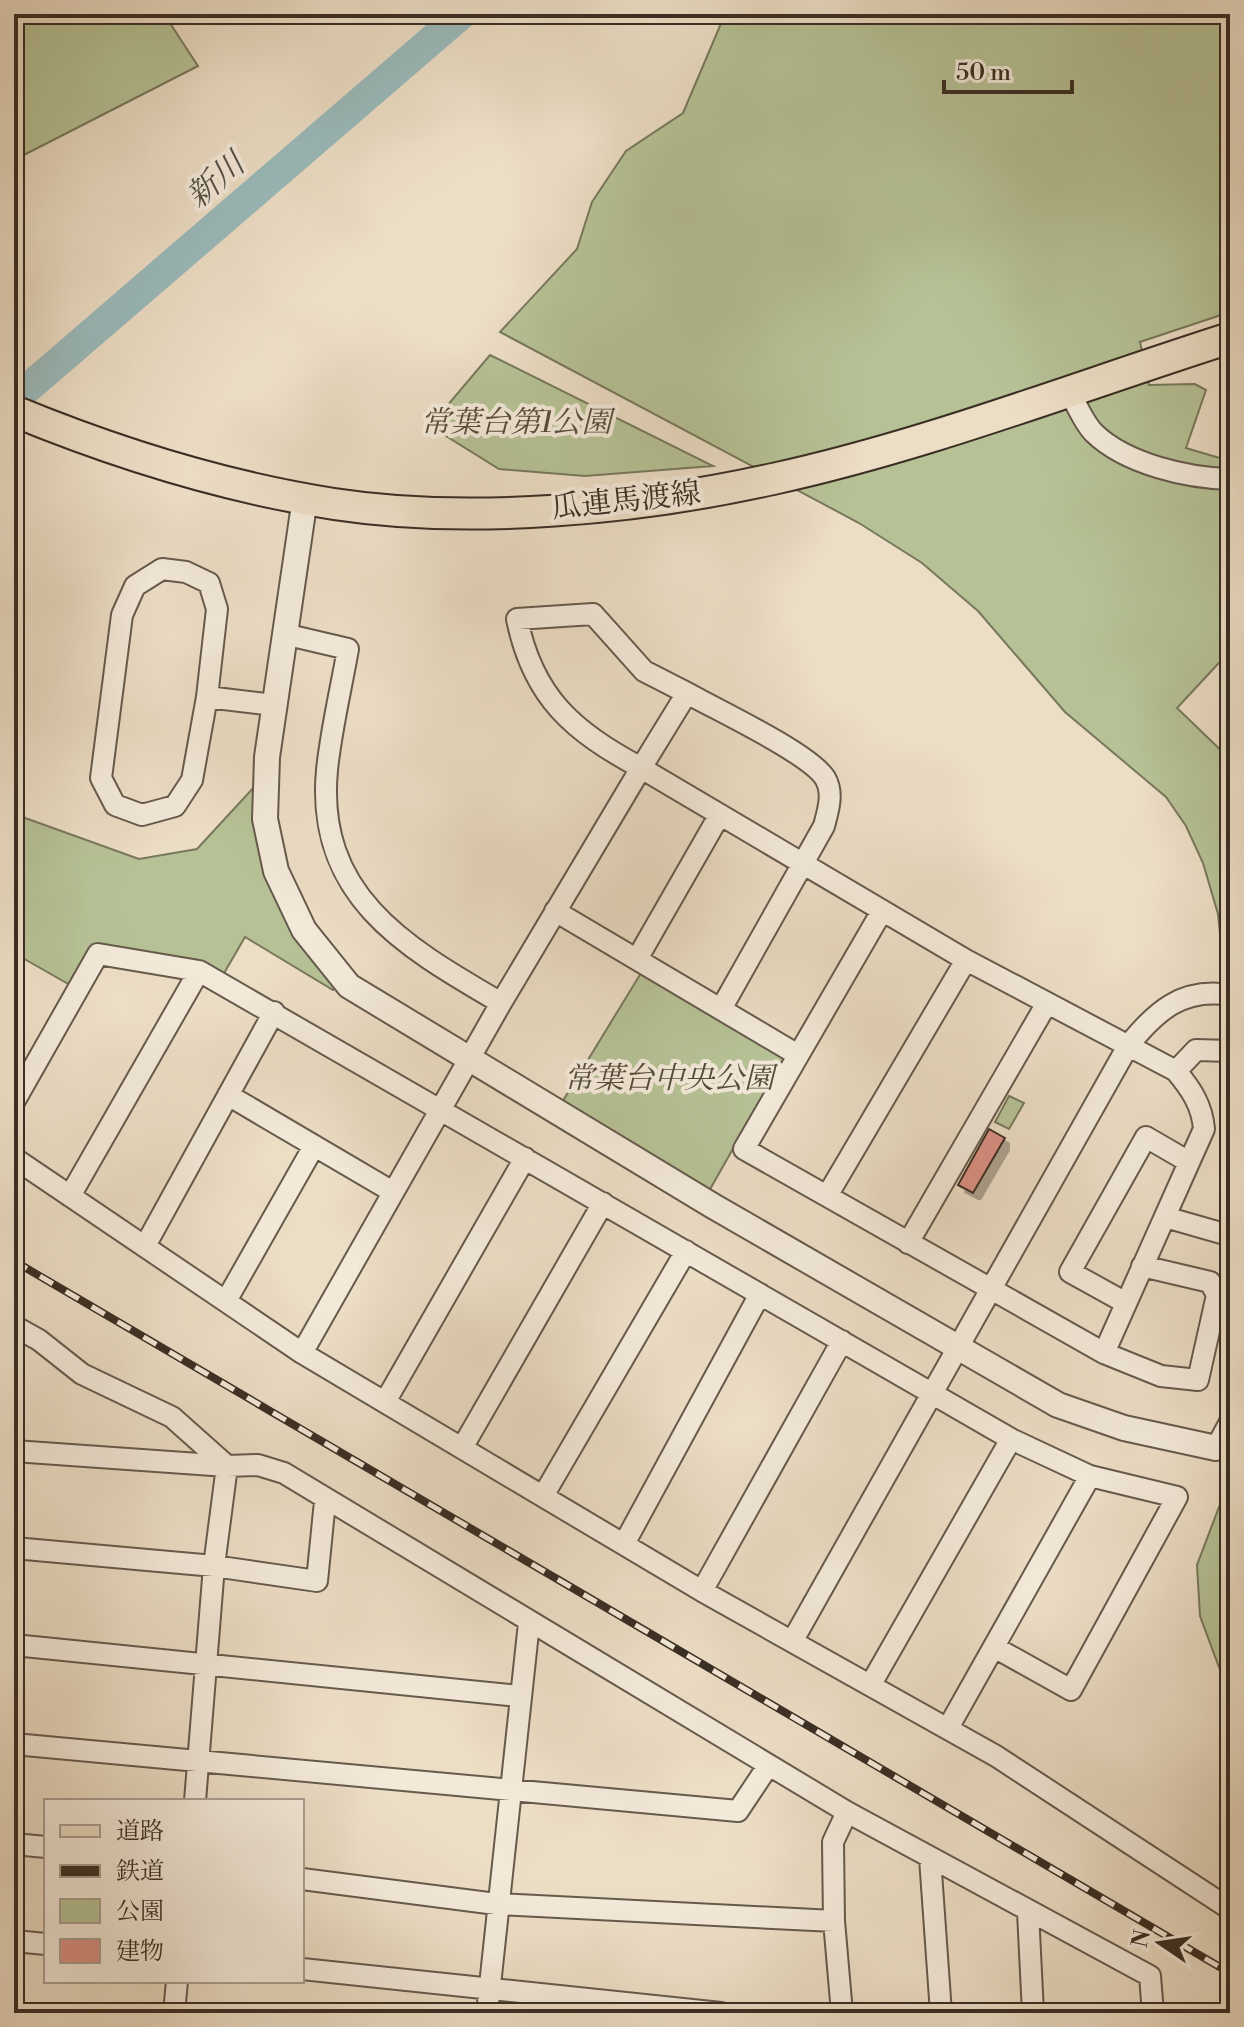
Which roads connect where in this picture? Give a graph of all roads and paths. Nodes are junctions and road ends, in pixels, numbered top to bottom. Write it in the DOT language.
graph roads {
  1 [pos="1230,338"];
  2 [pos="1068,389"];
  3 [pos="14,411"];
  4 [pos="1230,479"];
  5 [pos="305,498"];
  6 [pos="284,634"];
  7 [pos="687,693"];
  8 [pos="207,697"];
  9 [pos="274,705"];
  10 [pos="641,768"];
  11 [pos="719,816"];
  12 [pos="802,864"];
  13 [pos="555,911"];
  14 [pos="882,911"];
  15 [pos="637,959"];
  16 [pos="966,960"];
  17 [pos="199,971"];
  18 [pos="1230,995"];
  19 [pos="501,1003"];
  20 [pos="1047,1003"];
  21 [pos="721,1009"];
  22 [pos="274,1012"];
  23 [pos="1128,1046"];
  24 [pos="1230,1051"];
  25 [pos="798,1055"];
  26 [pos="468,1059"];
  27 [pos="1176,1071"];
  28 [pos="228,1095"];
  29 [pos="14,1102"];
  30 [pos="440,1109"];
  31 [pos="314,1146"];
  32 [pos="14,1158"];
  33 [pos="525,1158"];
  34 [pos="1189,1162"];
  35 [pos="393,1192"];
  36 [pos="70,1196"];
  37 [pos="827,1196"];
  38 [pos="603,1203"];
  39 [pos="1165,1217"];
  40 [pos="1230,1227"];
  41 [pos="908,1243"];
  42 [pos="145,1246"];
  43 [pos="686,1251"];
  44 [pos="1142,1266"];
  45 [pos="990,1290"];
  46 [pos="760,1294"];
  47 [pos="226,1301"];
  48 [pos="1126,1303"];
  49 [pos="14,1326"];
  50 [pos="842,1341"];
  51 [pos="957,1346"];
  52 [pos="302,1353"];
  53 [pos="1104,1353"];
  54 [pos="930,1392"];
  55 [pos="385,1402"];
  56 [pos="1230,1422"];
  57 [pos="1011,1439"];
  58 [pos="462,1448"];
  59 [pos="1216,1448"];
  60 [pos="14,1451"];
  61 [pos="227,1466"];
  62 [pos="1090,1476"];
  63 [pos="543,1496"];
  64 [pos="325,1501"];
  65 [pos="624,1544"];
  66 [pos="14,1548"];
  67 [pos="214,1566"];
  68 [pos="702,1591"];
  69 [pos="529,1623"];
  70 [pos="793,1640"];
  71 [pos="14,1645"];
  72 [pos="994,1647"];
  73 [pos="206,1664"];
  74 [pos="871,1684"];
  75 [pos="519,1696"];
  76 [pos="948,1728"];
  77 [pos="14,1744"];
  78 [pos="199,1762"];
  79 [pos="768,1766"];
  80 [pos="512,1792"];
  81 [pos="195,1799"];
  82 [pos="847,1812"];
  83 [pos="14,1844"];
  84 [pos="44,1847"];
  85 [pos="930,1858"];
  86 [pos="304,1879"];
  87 [pos="496,1904"];
  88 [pos="1230,1909"];
  89 [pos="1028,1912"];
  90 [pos="834,1921"];
  91 [pos="14,1941"];
  92 [pos="44,1944"];
  93 [pos="304,1969"];
  94 [pos="177,1983"];
  95 [pos="490,1986"];
  96 [pos="174,2013"];
  97 [pos="487,2013"];
  98 [pos="721,2013"];
  99 [pos="842,2013"];
  100 [pos="941,2013"];
  101 [pos="1033,2013"];
  102 [pos="1153,2013"];
  1 -- 2 [label="main road, 瓜連馬渡線"];
  2 -- 4 [label="street"];
  2 -- 5 [label="main road, 瓜連馬渡線"];
  3 -- 5 [label="main road, 瓜連馬渡線"];
  5 -- 6 [label="street"];
  6 -- 9 [label="street"];
  6 -- 19 [label="street"];
  7 -- 10 [label="street"];
  7 -- 10 [label="street"];
  7 -- 12 [label="street"];
  8 -- 8 [label="street"];
  8 -- 9 [label="street"];
  9 -- 26 [label="street"];
  10 -- 11 [label="street"];
  10 -- 13 [label="street"];
  11 -- 12 [label="street"];
  11 -- 15 [label="street"];
  12 -- 14 [label="street"];
  12 -- 21 [label="street"];
  13 -- 15 [label="street"];
  13 -- 19 [label="street"];
  14 -- 16 [label="street"];
  14 -- 25 [label="street"];
  15 -- 21 [label="street"];
  16 -- 20 [label="street"];
  16 -- 37 [label="street"];
  17 -- 22 [label="street"];
  17 -- 29 [label="street"];
  17 -- 36 [label="street"];
  18 -- 23 [label="street"];
  19 -- 26 [label="street"];
  20 -- 23 [label="street"];
  20 -- 41 [label="street"];
  21 -- 25 [label="street"];
  22 -- 28 [label="street"];
  22 -- 30 [label="street"];
  23 -- 27 [label="street"];
  23 -- 45 [label="street"];
  24 -- 27 [label="street"];
  25 -- 37 [label="street"];
  26 -- 30 [label="street"];
  26 -- 51 [label="street"];
  27 -- 34 [label="street"];
  28 -- 31 [label="street"];
  28 -- 42 [label="street"];
  30 -- 33 [label="street"];
  30 -- 35 [label="street"];
  31 -- 35 [label="street"];
  31 -- 47 [label="street"];
  32 -- 36 [label="street"];
  33 -- 38 [label="street"];
  33 -- 55 [label="street"];
  34 -- 39 [label="street"];
  34 -- 48 [label="street"];
  35 -- 52 [label="street"];
  36 -- 42 [label="street"];
  37 -- 41 [label="street"];
  38 -- 43 [label="street"];
  38 -- 58 [label="street"];
  39 -- 40 [label="street"];
  39 -- 44 [label="street"];
  41 -- 45 [label="street"];
  42 -- 47 [label="street"];
  43 -- 46 [label="street"];
  43 -- 63 [label="street"];
  44 -- 48 [label="street"];
  44 -- 53 [label="street"];
  45 -- 51 [label="street"];
  45 -- 53 [label="street"];
  46 -- 50 [label="street"];
  46 -- 65 [label="street"];
  47 -- 52 [label="street"];
  48 -- 53 [label="street"];
  49 -- 61 [label="street"];
  50 -- 54 [label="street"];
  50 -- 68 [label="street"];
  51 -- 54 [label="street"];
  51 -- 59 [label="street"];
  52 -- 55 [label="street"];
  54 -- 57 [label="street"];
  54 -- 70 [label="street"];
  55 -- 58 [label="street"];
  56 -- 59 [label="street"];
  57 -- 62 [label="street"];
  57 -- 74 [label="street"];
  58 -- 63 [label="street"];
  60 -- 61 [label="street"];
  61 -- 64 [label="street"];
  61 -- 67 [label="street"];
  62 -- 72 [label="street"];
  62 -- 72 [label="street"];
  63 -- 65 [label="street"];
  64 -- 67 [label="street"];
  64 -- 69 [label="street"];
  65 -- 68 [label="street"];
  66 -- 67 [label="street"];
  67 -- 73 [label="street"];
  68 -- 70 [label="street"];
  69 -- 75 [label="street"];
  69 -- 79 [label="street"];
  70 -- 74 [label="street"];
  71 -- 73 [label="street"];
  72 -- 76 [label="street"];
  73 -- 75 [label="street"];
  73 -- 78 [label="street"];
  74 -- 76 [label="street"];
  75 -- 80 [label="street"];
  76 -- 88 [label="street"];
  77 -- 78 [label="street"];
  78 -- 80 [label="street"];
  78 -- 81 [label="street"];
  79 -- 80 [label="street"];
  79 -- 82 [label="street"];
  80 -- 87 [label="street"];
  82 -- 85 [label="street"];
  82 -- 90 [label="street"];
  83 -- 84 [label="street"];
  85 -- 89 [label="street"];
  85 -- 100 [label="street"];
  86 -- 87 [label="street"];
  87 -- 90 [label="street"];
  87 -- 95 [label="street"];
  89 -- 101 [label="street"];
  89 -- 102 [label="street"];
  90 -- 99 [label="street"];
  91 -- 92 [label="street"];
  93 -- 95 [label="street"];
  94 -- 96 [label="street"];
  95 -- 97 [label="street"];
  95 -- 98 [label="street"];
}
